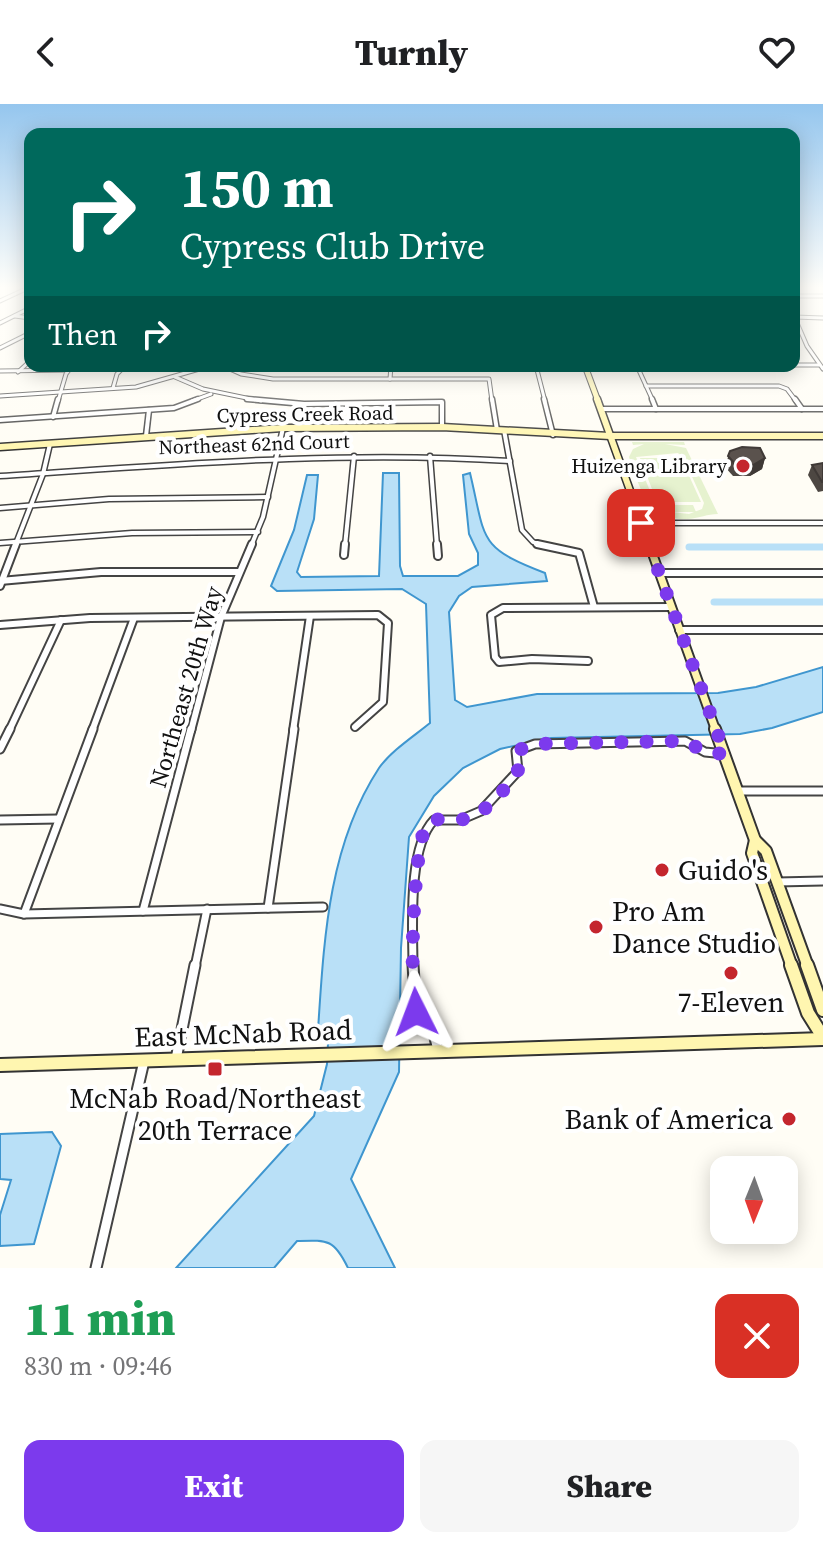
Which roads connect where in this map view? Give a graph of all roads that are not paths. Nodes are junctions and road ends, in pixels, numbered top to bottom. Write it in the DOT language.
graph roads {
  1 [pos="805,341"];
  2 [pos="800,365"];
  3 [pos="24,366"];
  4 [pos="821,367"];
  5 [pos="0,371"];
  6 [pos="18,372"];
  7 [pos="24,372"];
  8 [pos="68,372"];
  9 [pos="119,372"];
  10 [pos="191,372"];
  11 [pos="236,372"];
  12 [pos="391,372"];
  13 [pos="537,372"];
  14 [pos="587,372"];
  15 [pos="640,372"];
  16 [pos="175,377"];
  17 [pos="390,379"];
  18 [pos="646,386"];
  19 [pos="113,388"];
  20 [pos="60,392"];
  21 [pos="211,394"];
  22 [pos="0,395"];
  23 [pos="601,409"];
  24 [pos="656,409"];
  25 [pos="802,409"];
  26 [pos="823,409"];
  27 [pos="149,410"];
  28 [pos="53,417"];
  29 [pos="0,420"];
  30 [pos="442,427"];
  31 [pos="283,428"];
  32 [pos="500,430"];
  33 [pos="553,435"];
  34 [pos="146,436"];
  35 [pos="610,436"];
  36 [pos="823,437"];
  37 [pos="50,444"];
  38 [pos="0,447"];
  39 [pos="354,456"];
  40 [pos="430,456"];
  41 [pos="276,457"];
  42 [pos="510,461"];
  43 [pos="43,474"];
  44 [pos="0,476"];
  45 [pos="268,497"];
  46 [pos="32,505"];
  47 [pos="0,508"];
  48 [pos="641,523"];
  49 [pos="823,523"];
  50 [pos="258,532"];
  51 [pos="18,542"];
  52 [pos="0,543"];
  53 [pos="344,555"];
  54 [pos="438,556"];
  55 [pos="239,572"];
  56 [pos="658,573"];
  57 [pos="823,573"];
  58 [pos="1,583"];
  59 [pos="594,607"];
  60 [pos="671,607"];
  61 [pos="310,616"];
  62 [pos="221,617"];
  63 [pos="134,618"];
  64 [pos="61,620"];
  65 [pos="0,625"];
  66 [pos="679,630"];
  67 [pos="823,630"];
  68 [pos="588,661"];
  69 [pos="355,727"];
  70 [pos="0,749"];
  71 [pos="725,754"];
  72 [pos="738,791"];
  73 [pos="823,791"];
  74 [pos="58,819"];
  75 [pos="0,820"];
  76 [pos="755,840"];
  77 [pos="823,881"];
  78 [pos="777,882"];
  79 [pos="323,907"];
  80 [pos="268,908"];
  81 [pos="0,909"];
  82 [pos="207,909"];
  83 [pos="143,911"];
  84 [pos="24,914"];
  85 [pos="823,1010"];
  86 [pos="823,1038"];
  87 [pos="438,1050"];
  88 [pos="176,1059"];
  89 [pos="144,1060"];
  90 [pos="0,1065"];
  91 [pos="96,1268"];
  1 -- 4 [label="street"];
  2 -- 4 [label="street"];
  3 -- 6 [label="street"];
  5 -- 6 [label="street"];
  6 -- 7 [label="street"];
  8 -- 20 [label="street"];
  9 -- 19 [label="street"];
  10 -- 16 [label="street"];
  11 -- 17 [label="street"];
  12 -- 17 [label="street"];
  13 -- 33 [label="street"];
  14 -- 23 [label="street"];
  15 -- 18 [label="street"];
  16 -- 19 [label="street"];
  16 -- 21 [label="street"];
  17 -- 32 [label="street"];
  18 -- 24 [label="street"];
  18 -- 25 [label="street"];
  19 -- 20 [label="street"];
  20 -- 22 [label="street"];
  20 -- 28 [label="street"];
  21 -- 27 [label="street"];
  21 -- 30 [label="street"];
  23 -- 24 [label="street"];
  23 -- 35 [label="street"];
  24 -- 25 [label="street"];
  25 -- 26 [label="street"];
  27 -- 28 [label="street"];
  27 -- 34 [label="street"];
  28 -- 29 [label="street"];
  30 -- 31 [label="street, Cypress Creek Road"];
  30 -- 32 [label="street, Cypress Creek Road"];
  31 -- 34 [label="street, Cypress Creek Road"];
  31 -- 41 [label="street, Northeast 20th Way"];
  32 -- 33 [label="street, Cypress Creek Road"];
  32 -- 42 [label="street"];
  33 -- 35 [label="street, Cypress Creek Road"];
  34 -- 37 [label="street, Cypress Creek Road"];
  35 -- 36 [label="street, Cypress Creek Road"];
  35 -- 48 [label="street"];
  37 -- 38 [label="street, Cypress Creek Road"];
  37 -- 43 [label="street"];
  39 -- 40 [label="street, Northeast 62nd Court"];
  39 -- 41 [label="street, Northeast 62nd Court"];
  39 -- 53 [label="street"];
  40 -- 42 [label="street, Northeast 62nd Court"];
  40 -- 54 [label="street"];
  41 -- 43 [label="street, Northeast 62nd Court"];
  41 -- 45 [label="street, Northeast 20th Way"];
  42 -- 59 [label="street"];
  43 -- 44 [label="street, Northeast 62nd Court"];
  43 -- 46 [label="street"];
  45 -- 46 [label="street"];
  45 -- 50 [label="street, Northeast 20th Way"];
  46 -- 47 [label="street"];
  46 -- 51 [label="street"];
  48 -- 49 [label="street"];
  48 -- 56 [label="street"];
  50 -- 51 [label="street"];
  50 -- 55 [label="street, Northeast 20th Way"];
  51 -- 52 [label="street"];
  51 -- 58 [label="street"];
  55 -- 58 [label="street"];
  55 -- 62 [label="street, Northeast 20th Way"];
  56 -- 57 [label="street"];
  56 -- 60 [label="street"];
  59 -- 60 [label="street"];
  59 -- 68 [label="street"];
  60 -- 66 [label="street"];
  61 -- 62 [label="street"];
  61 -- 69 [label="street"];
  61 -- 80 [label="street"];
  62 -- 63 [label="street"];
  62 -- 83 [label="street, Northeast 20th Way"];
  63 -- 64 [label="street"];
  63 -- 74 [label="street"];
  64 -- 65 [label="street"];
  64 -- 70 [label="street"];
  66 -- 67 [label="street"];
  66 -- 71 [label="street"];
  71 -- 72 [label="street"];
  71 -- 87 [label="street"];
  72 -- 73 [label="street"];
  72 -- 76 [label="street"];
  74 -- 75 [label="street"];
  74 -- 84 [label="street"];
  76 -- 78 [label="street"];
  76 -- 86 [label="street"];
  77 -- 78 [label="street"];
  78 -- 85 [label="street"];
  79 -- 80 [label="street"];
  80 -- 82 [label="street"];
  81 -- 84 [label="street"];
  82 -- 83 [label="street"];
  82 -- 88 [label="street"];
  83 -- 84 [label="street"];
  86 -- 87 [label="street, East McNab Road"];
  87 -- 88 [label="street, East McNab Road"];
  88 -- 89 [label="street, East McNab Road"];
  89 -- 90 [label="street, East McNab Road"];
  89 -- 91 [label="street"];
}
